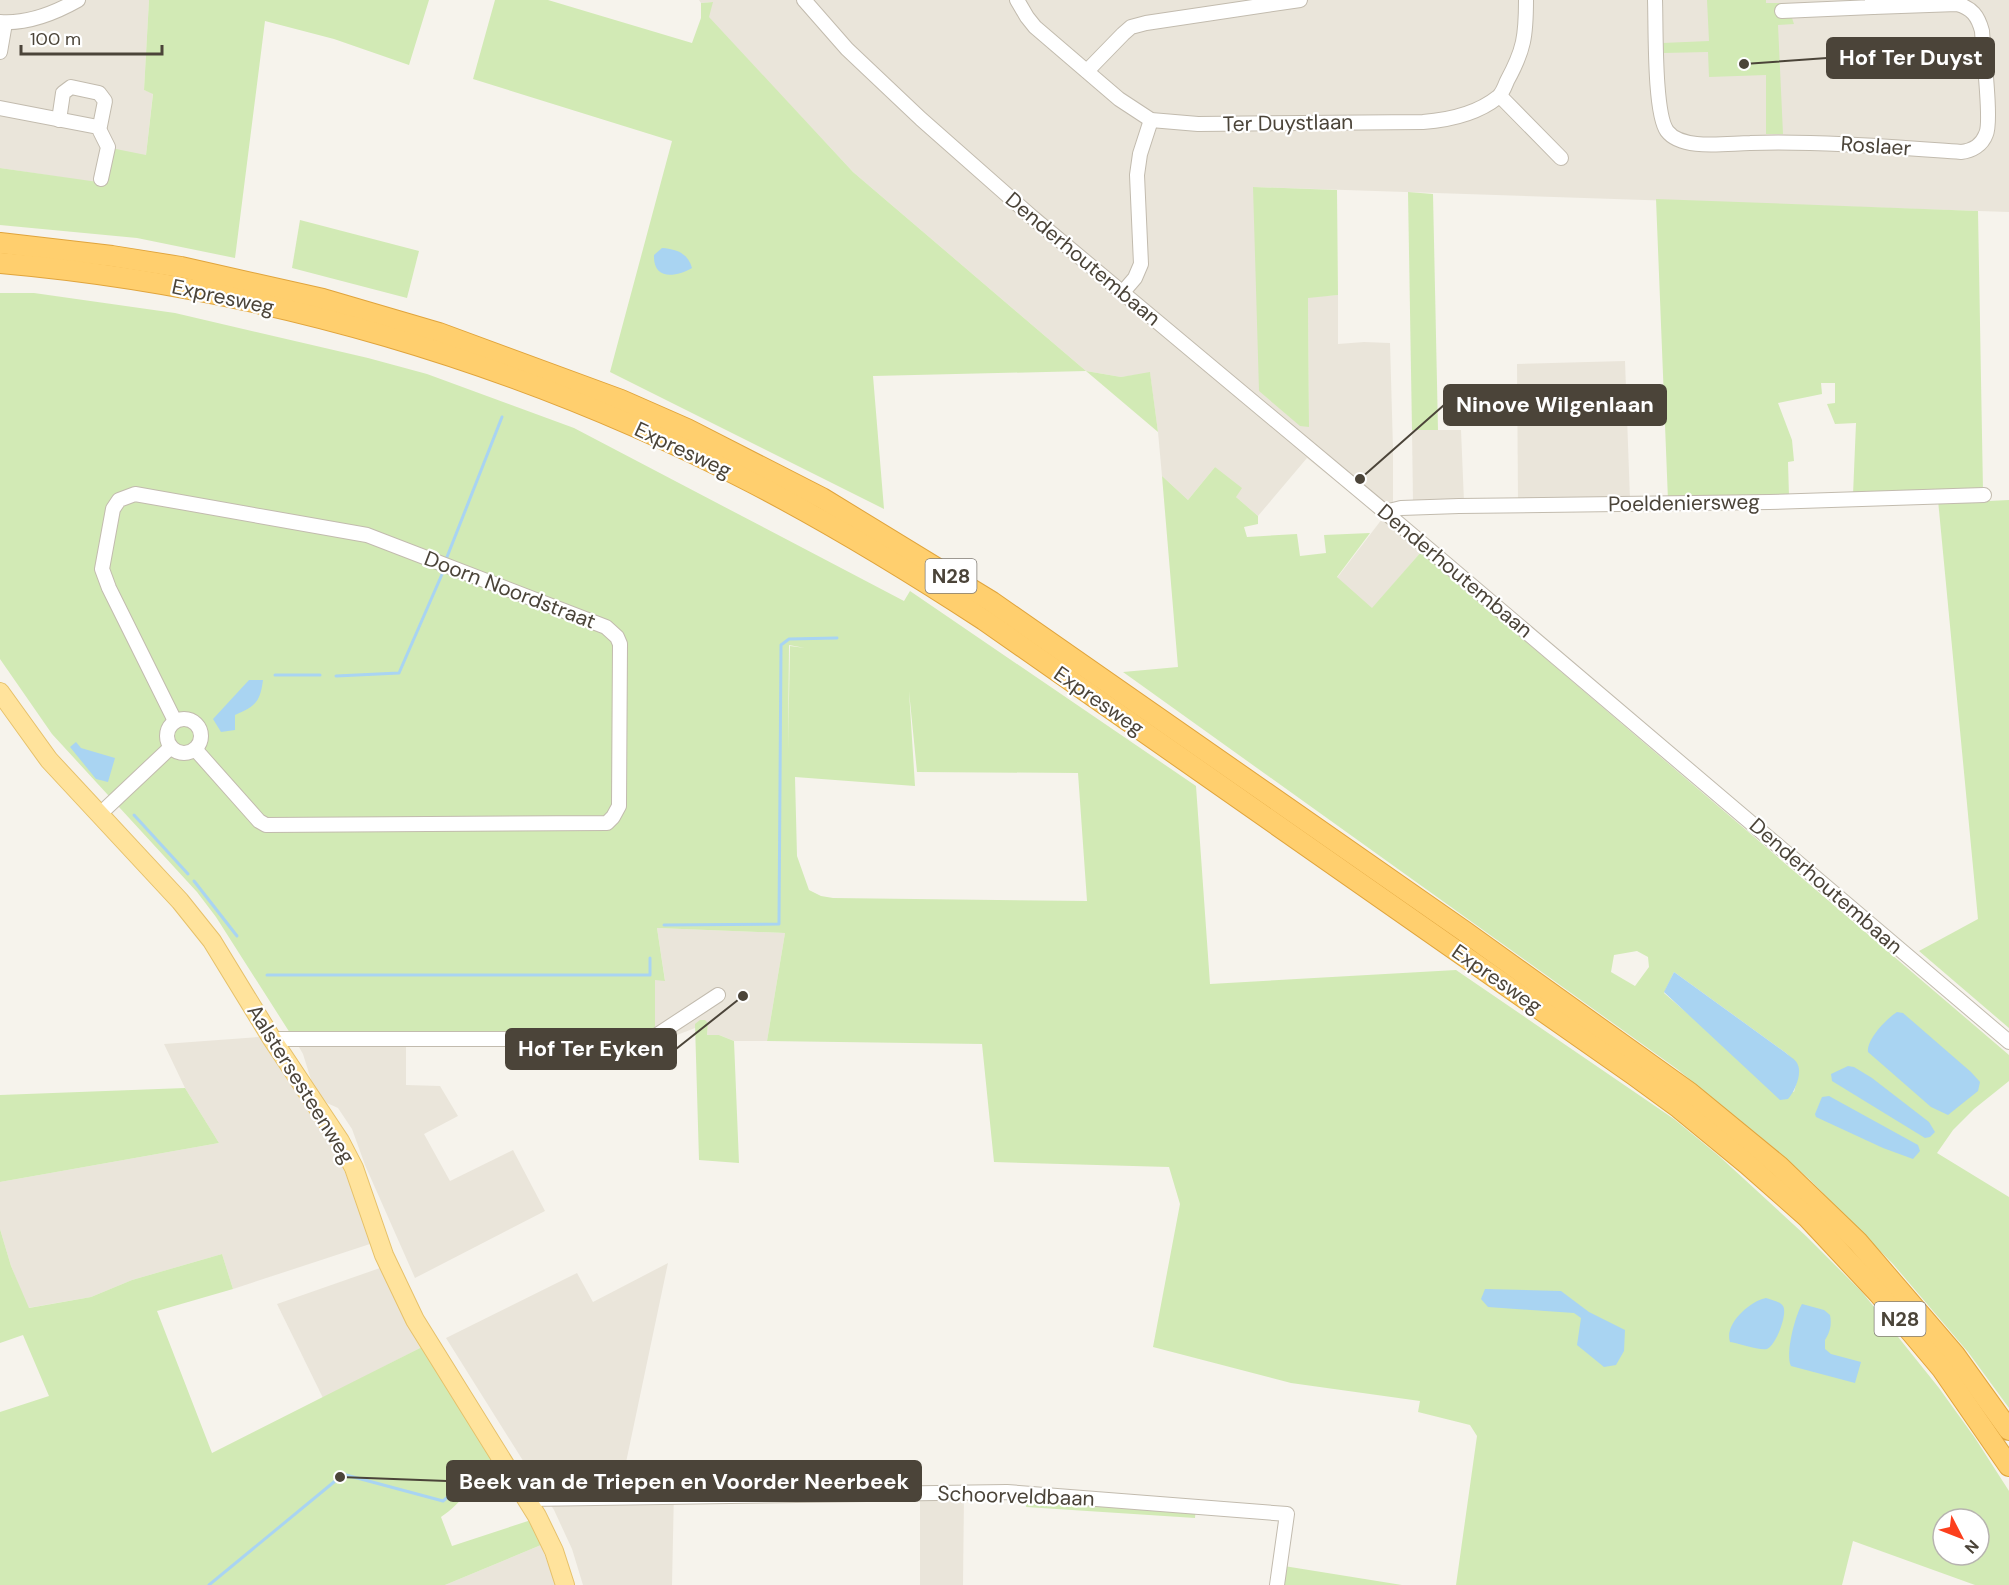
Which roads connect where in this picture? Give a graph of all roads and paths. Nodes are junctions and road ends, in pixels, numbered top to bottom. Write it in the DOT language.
graph roads {
  1 [pos="78,0"];
  2 [pos="804,0"];
  3 [pos="1017,0"];
  4 [pos="1300,0"];
  5 [pos="1526,0"];
  6 [pos="1655,0"];
  7 [pos="1873,3"];
  8 [pos="1782,11"];
  9 [pos="3,22"];
  10 [pos="0,52"];
  11 [pos="1087,71"];
  12 [pos="1500,96"];
  13 [pos="0,108"];
  14 [pos="59,120"];
  15 [pos="1151,120"];
  16 [pos="98,127"];
  17 [pos="1561,158"];
  18 [pos="101,179"];
  19 [pos="0,243"];
  20 [pos="0,263"];
  21 [pos="1123,292"];
  22 [pos="1984,495"];
  23 [pos="1385,512"];
  24 [pos="0,692"];
  25 [pos="176,721"];
  26 [pos="171,747"];
  27 [pos="195,749"];
  28 [pos="100,814"];
  29 [pos="718,995"];
  30 [pos="272,1039"];
  31 [pos="2009,1042"];
  32 [pos="2009,1430"];
  33 [pos="2009,1466"];
  34 [pos="528,1499"];
  35 [pos="565,1585"];
  36 [pos="1277,1585"];
  1 -- 9 [label="street"];
  2 -- 21 [label="street, Denderhoutembaan"];
  3 -- 11 [label="street, Ter Duystlaan"];
  4 -- 11 [label="street"];
  5 -- 12 [label="street"];
  6 -- 7 [label="street, Roslaer"];
  7 -- 8 [label="street, Roslaer"];
  9 -- 10 [label="street"];
  11 -- 15 [label="street, Ter Duystlaan"];
  12 -- 15 [label="street, Ter Duystlaan"];
  12 -- 17 [label="street"];
  13 -- 14 [label="street"];
  14 -- 16 [label="street"];
  14 -- 16 [label="street"];
  15 -- 21 [label="street"];
  16 -- 18 [label="street"];
  19 -- 32 [label="highway, Expresweg / N28"];
  20 -- 33 [label="highway, Expresweg / N28"];
  21 -- 23 [label="street, Denderhoutembaan"];
  22 -- 23 [label="street, Poeldeniersweg"];
  23 -- 31 [label="street, Denderhoutembaan"];
  24 -- 28 [label="main road, Aalstersesteenweg"];
  25 -- 26 [label="street"];
  25 -- 27 [label="street"];
  25 -- 27 [label="street, Doorn Noordstraat"];
  26 -- 27 [label="street"];
  26 -- 28 [label="street"];
  28 -- 30 [label="main road, Aalstersesteenweg"];
  29 -- 30 [label="street"];
  30 -- 34 [label="main road, Aalstersesteenweg"];
  34 -- 35 [label="main road, Aalstersesteenweg"];
  34 -- 36 [label="street, Schoorveldbaan"];
}
